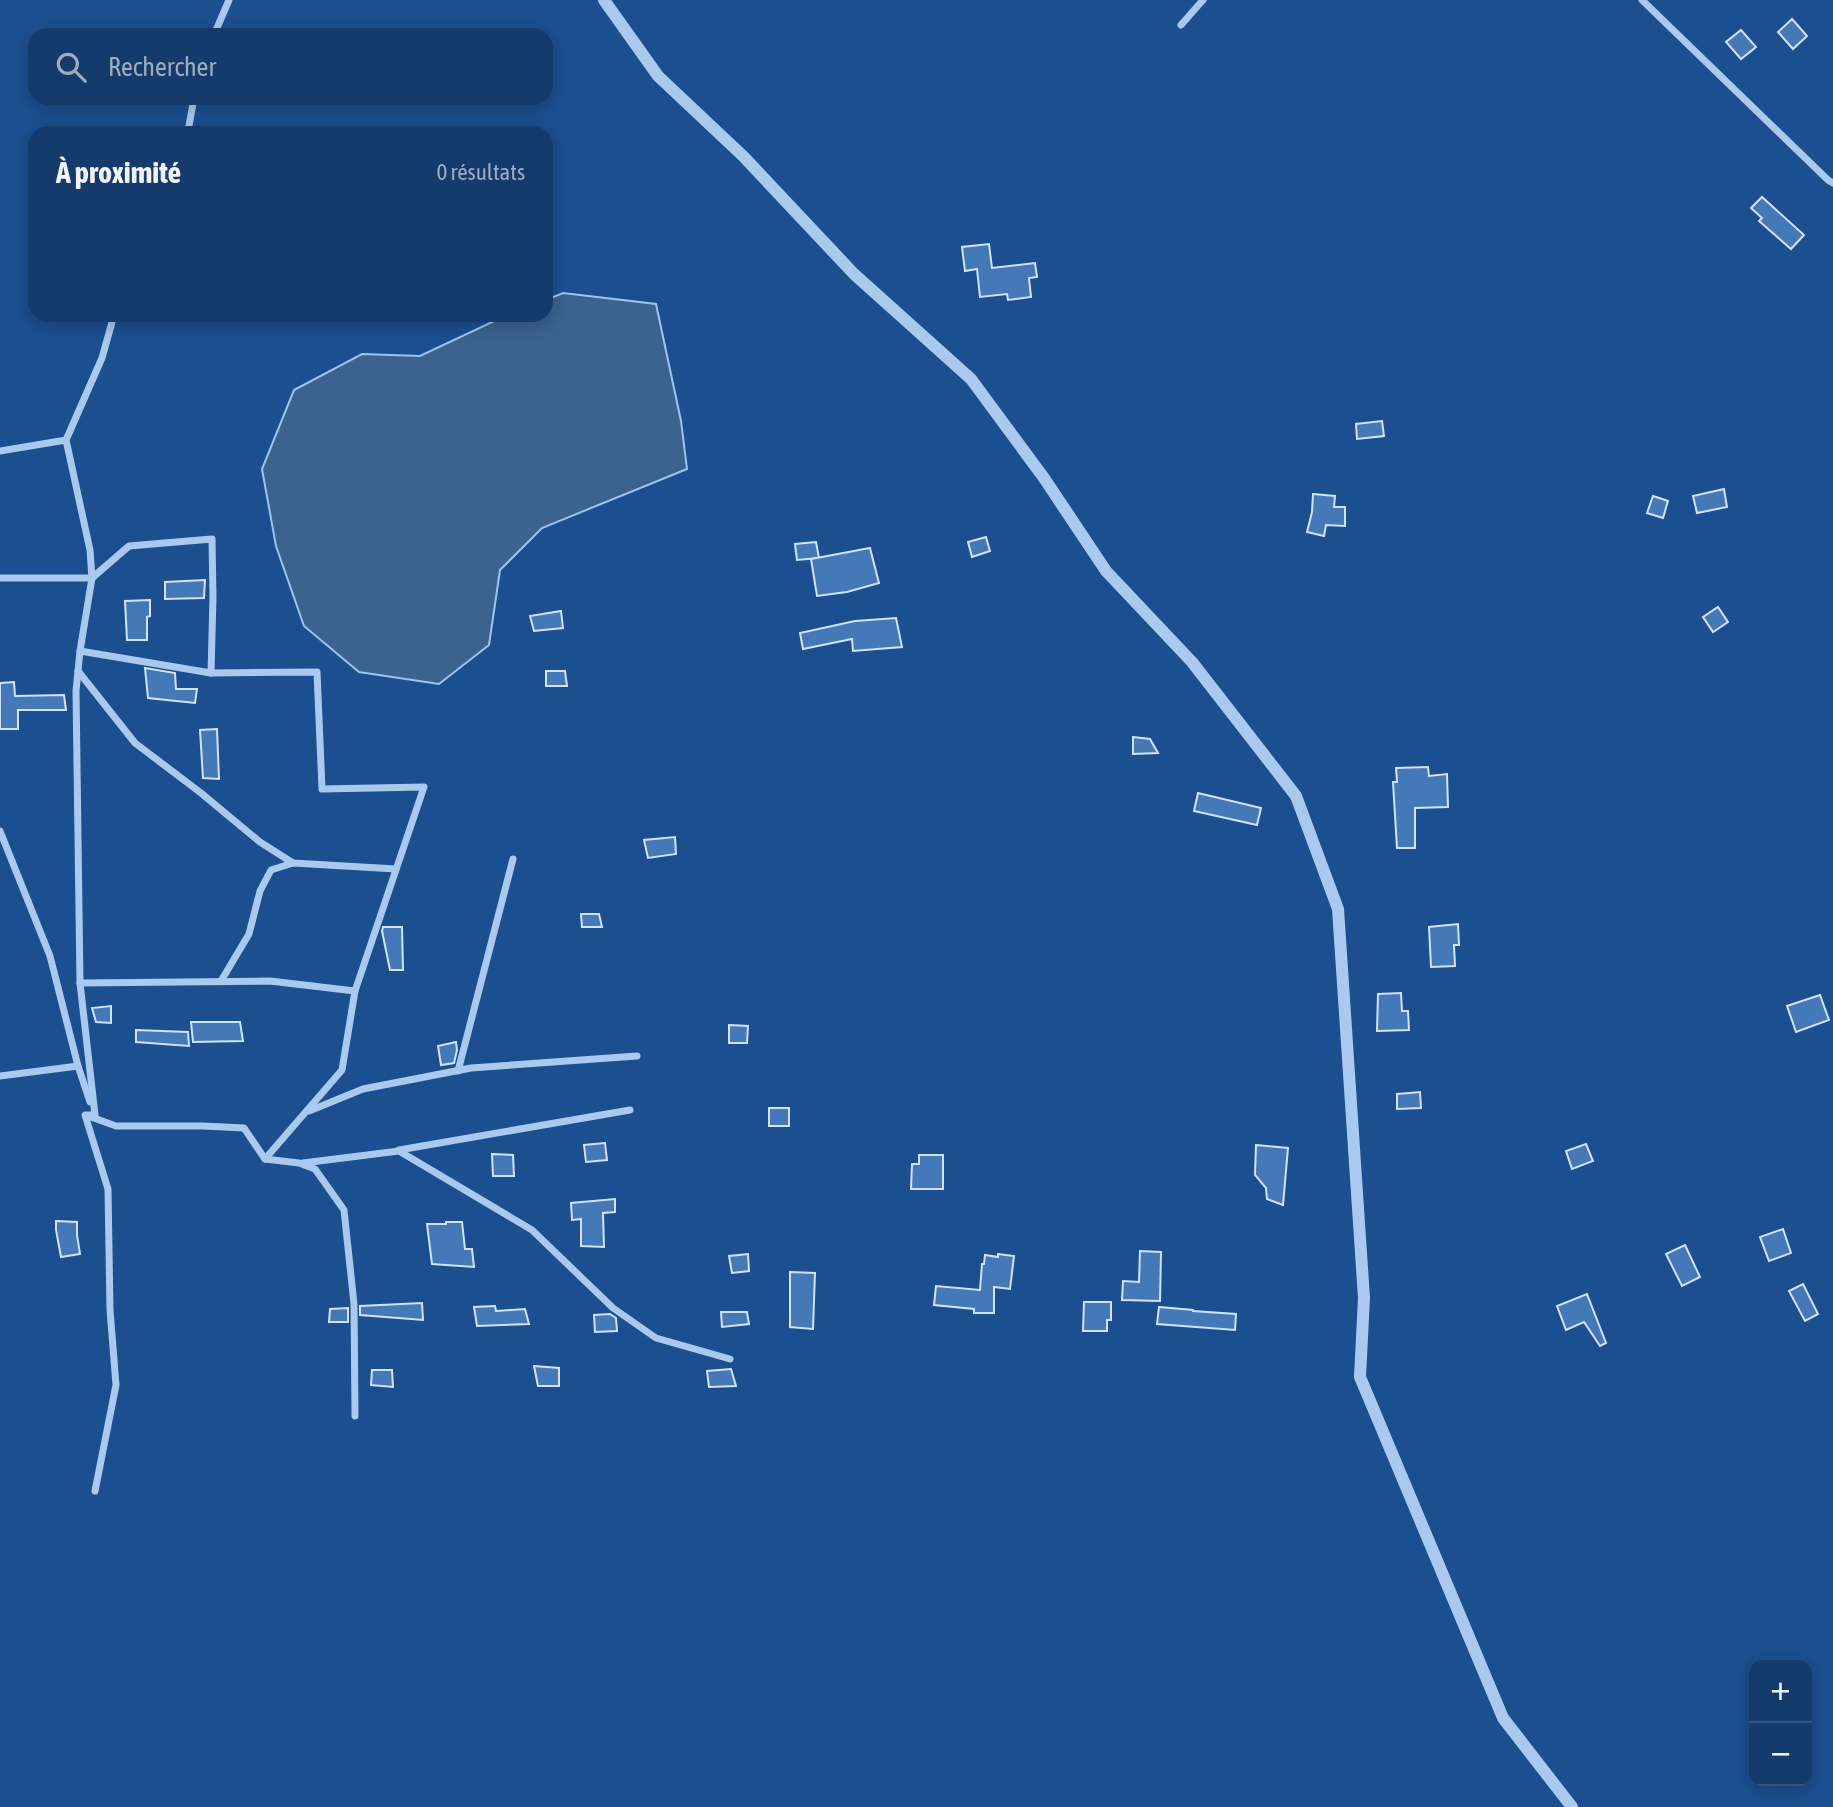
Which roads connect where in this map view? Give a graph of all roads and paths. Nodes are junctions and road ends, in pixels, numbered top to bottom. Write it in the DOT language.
graph roads {
  1 [pos="229,0"];
  2 [pos="604,0"];
  3 [pos="1203,0"];
  4 [pos="1642,0"];
  5 [pos="1181,25"];
  6 [pos="217,28"];
  7 [pos="193,105"];
  8 [pos="189,126"];
  9 [pos="1833,183"];
  10 [pos="112,322"];
  11 [pos="66,440"];
  12 [pos="0,451"];
  13 [pos="0,578"];
  14 [pos="92,578"];
  15 [pos="80,651"];
  16 [pos="78,671"];
  17 [pos="211,673"];
  18 [pos="0,831"];
  19 [pos="513,859"];
  20 [pos="293,863"];
  21 [pos="396,869"];
  22 [pos="221,981"];
  23 [pos="80,983"];
  24 [pos="355,991"];
  25 [pos="637,1056"];
  26 [pos="78,1066"];
  27 [pos="458,1071"];
  28 [pos="0,1076"];
  29 [pos="630,1110"];
  30 [pos="305,1112"];
  31 [pos="85,1115"];
  32 [pos="95,1115"];
  33 [pos="399,1151"];
  34 [pos="265,1159"];
  35 [pos="299,1163"];
  36 [pos="730,1359"];
  37 [pos="355,1416"];
  38 [pos="96,1491"];
  39 [pos="1573,1807"];
  1 -- 6 [label="street"];
  2 -- 39 [label="street"];
  3 -- 5 [label="street"];
  4 -- 9 [label="street"];
  7 -- 8 [label="street"];
  10 -- 11 [label="street"];
  11 -- 12 [label="street"];
  11 -- 14 [label="street"];
  13 -- 14 [label="street"];
  14 -- 15 [label="street"];
  14 -- 17 [label="street"];
  15 -- 16 [label="street"];
  15 -- 17 [label="street"];
  16 -- 20 [label="street"];
  16 -- 23 [label="street"];
  17 -- 21 [label="street"];
  18 -- 26 [label="street"];
  19 -- 27 [label="street"];
  20 -- 21 [label="street"];
  20 -- 22 [label="street"];
  21 -- 24 [label="street"];
  22 -- 23 [label="street"];
  22 -- 24 [label="street"];
  23 -- 32 [label="street"];
  24 -- 30 [label="street"];
  25 -- 27 [label="street"];
  26 -- 28 [label="street"];
  26 -- 32 [label="street"];
  27 -- 30 [label="street"];
  29 -- 33 [label="street"];
  30 -- 34 [label="street"];
  31 -- 32 [label="street"];
  31 -- 34 [label="street"];
  31 -- 38 [label="street"];
  33 -- 35 [label="street"];
  33 -- 36 [label="street"];
  34 -- 35 [label="street"];
  35 -- 37 [label="street"];
}
